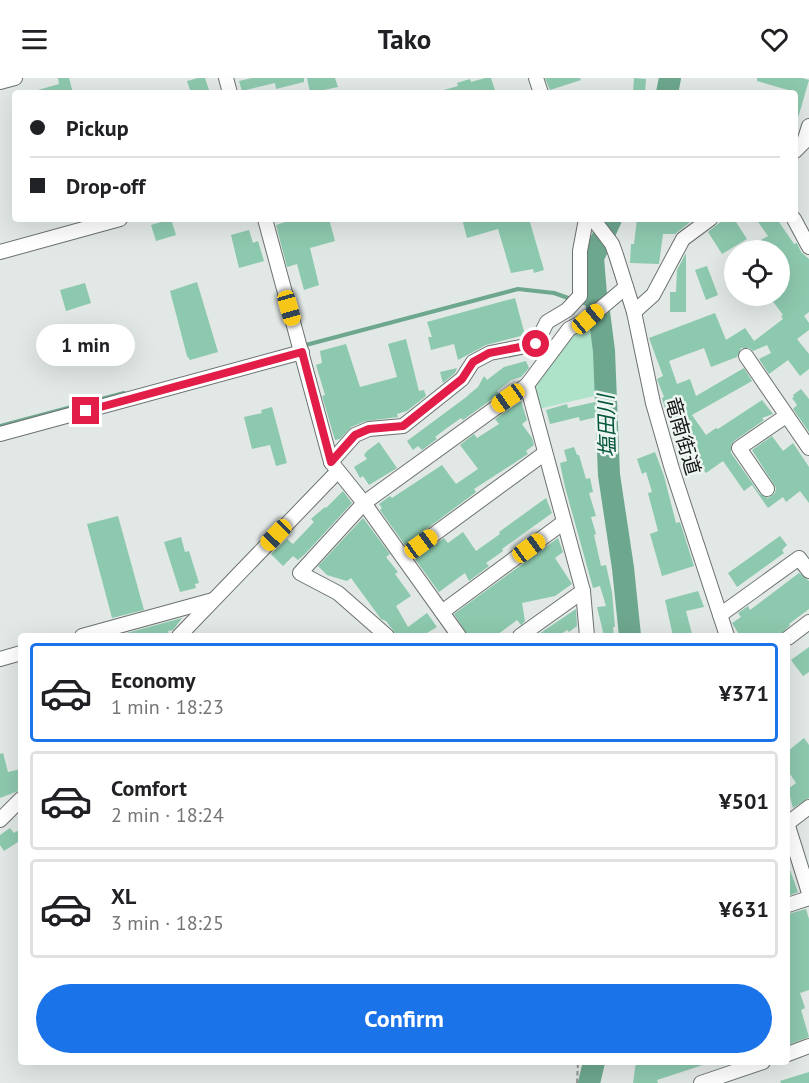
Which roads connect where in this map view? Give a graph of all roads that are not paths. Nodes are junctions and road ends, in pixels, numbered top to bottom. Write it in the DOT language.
graph roads {
  1 [pos="15,78"];
  2 [pos="0,82"];
  3 [pos="809,126"];
  4 [pos="798,148"];
  5 [pos="109,222"];
  6 [pos="266,222"];
  7 [pos="585,222"];
  8 [pos="595,222"];
  9 [pos="706,222"];
  10 [pos="796,222"];
  11 [pos="809,247"];
  12 [pos="0,252"];
  13 [pos="626,287"];
  14 [pos="634,312"];
  15 [pos="302,352"];
  16 [pos="746,356"];
  17 [pos="526,385"];
  18 [pos="786,416"];
  19 [pos="0,434"];
  20 [pos="807,441"];
  21 [pos="545,453"];
  22 [pos="334,467"];
  23 [pos="767,489"];
  24 [pos="364,502"];
  25 [pos="564,522"];
  26 [pos="403,557"];
  27 [pos="809,571"];
  28 [pos="583,591"];
  29 [pos="214,599"];
  30 [pos="442,612"];
  31 [pos="720,615"];
  32 [pos="809,622"];
  33 [pos="93,633"];
  34 [pos="182,633"];
  35 [pos="384,633"];
  36 [pos="457,633"];
  37 [pos="523,633"];
  38 [pos="587,633"];
  39 [pos="726,633"];
  40 [pos="790,636"];
  41 [pos="18,654"];
  42 [pos="0,659"];
  43 [pos="18,802"];
  44 [pos="809,807"];
  45 [pos="0,820"];
  46 [pos="790,823"];
  47 [pos="790,832"];
  48 [pos="809,896"];
  49 [pos="790,904"];
  50 [pos="809,1046"];
  51 [pos="790,1053"];
  52 [pos="754,1065"];
  53 [pos="742,1069"];
  54 [pos="701,1083"];
  55 [pos="747,1083"];
  1 -- 2 [label="street"];
  3 -- 4 [label="street"];
  5 -- 12 [label="street"];
  6 -- 15 [label="street"];
  7 -- 22 [label="street"];
  8 -- 13 [label="street, 竜南街道"];
  9 -- 14 [label="street"];
  10 -- 11 [label="street"];
  13 -- 14 [label="street, 竜南街道"];
  13 -- 17 [label="street"];
  14 -- 31 [label="street, 竜南街道"];
  15 -- 19 [label="street"];
  15 -- 22 [label="street"];
  16 -- 18 [label="street"];
  17 -- 21 [label="street"];
  17 -- 24 [label="street"];
  18 -- 20 [label="street"];
  18 -- 23 [label="street"];
  21 -- 25 [label="street"];
  21 -- 26 [label="street"];
  22 -- 24 [label="street"];
  22 -- 29 [label="street"];
  24 -- 26 [label="street"];
  24 -- 35 [label="street"];
  25 -- 28 [label="street"];
  25 -- 30 [label="street"];
  26 -- 30 [label="street"];
  27 -- 31 [label="street"];
  28 -- 37 [label="street"];
  28 -- 38 [label="street"];
  29 -- 33 [label="street"];
  29 -- 34 [label="street"];
  30 -- 36 [label="street"];
  31 -- 39 [label="street, 竜南街道"];
  32 -- 40 [label="street"];
  41 -- 42 [label="street"];
  43 -- 45 [label="street"];
  44 -- 46 [label="street"];
  47 -- 48 [label="street"];
  48 -- 49 [label="street"];
  50 -- 51 [label="street"];
  52 -- 53 [label="street"];
  53 -- 54 [label="street"];
  53 -- 55 [label="street"];
}
